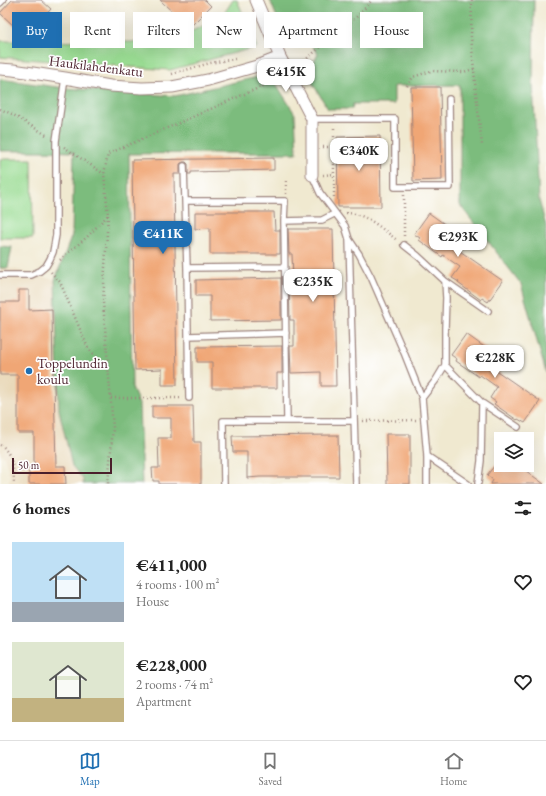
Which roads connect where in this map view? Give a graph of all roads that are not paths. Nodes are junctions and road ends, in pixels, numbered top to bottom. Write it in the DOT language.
graph roads {
  1 [pos="3,0"];
  2 [pos="256,0"];
  3 [pos="0,3"];
  4 [pos="280,57"];
  5 [pos="0,69"];
  6 [pos="65,78"];
  7 [pos="449,99"];
  8 [pos="312,119"];
  9 [pos="184,166"];
  10 [pos="312,175"];
  11 [pos="185,201"];
  12 [pos="334,214"];
  13 [pos="284,221"];
  14 [pos="350,239"];
  15 [pos="404,245"];
  16 [pos="284,267"];
  17 [pos="187,268"];
  18 [pos="0,275"];
  19 [pos="445,281"];
  20 [pos="488,311"];
  21 [pos="286,333"];
  22 [pos="188,336"];
  23 [pos="445,365"];
  24 [pos="189,398"];
  25 [pos="422,398"];
  26 [pos="482,403"];
  27 [pos="287,420"];
  28 [pos="354,421"];
  29 [pos="518,427"];
  30 [pos="426,456"];
  31 [pos="224,484"];
  32 [pos="356,484"];
  33 [pos="427,484"];
  34 [pos="468,484"];
  35 [pos="477,484"];
  1 -- 3 [label="lane"];
  2 -- 4 [label="street"];
  4 -- 6 [label="street, Haukilahdenkatu"];
  4 -- 8 [label="street"];
  5 -- 6 [label="street, Haukilahdenkatu"];
  6 -- 18 [label="lane"];
  7 -- 8 [label="lane"];
  8 -- 10 [label="street"];
  9 -- 11 [label="lane"];
  10 -- 12 [label="lane"];
  11 -- 13 [label="lane"];
  11 -- 17 [label="lane"];
  12 -- 13 [label="lane"];
  12 -- 14 [label="lane"];
  13 -- 16 [label="lane"];
  14 -- 25 [label="lane"];
  14 -- 28 [label="lane"];
  15 -- 19 [label="lane"];
  16 -- 17 [label="lane"];
  16 -- 21 [label="lane"];
  17 -- 22 [label="lane"];
  19 -- 20 [label="lane"];
  19 -- 23 [label="lane"];
  21 -- 22 [label="lane"];
  21 -- 27 [label="lane"];
  22 -- 24 [label="lane"];
  23 -- 25 [label="lane"];
  23 -- 26 [label="lane"];
  25 -- 30 [label="lane"];
  26 -- 29 [label="lane"];
  26 -- 35 [label="lane"];
  27 -- 28 [label="lane"];
  27 -- 31 [label="lane"];
  28 -- 32 [label="lane"];
  30 -- 33 [label="lane"];
  30 -- 34 [label="lane"];
}
